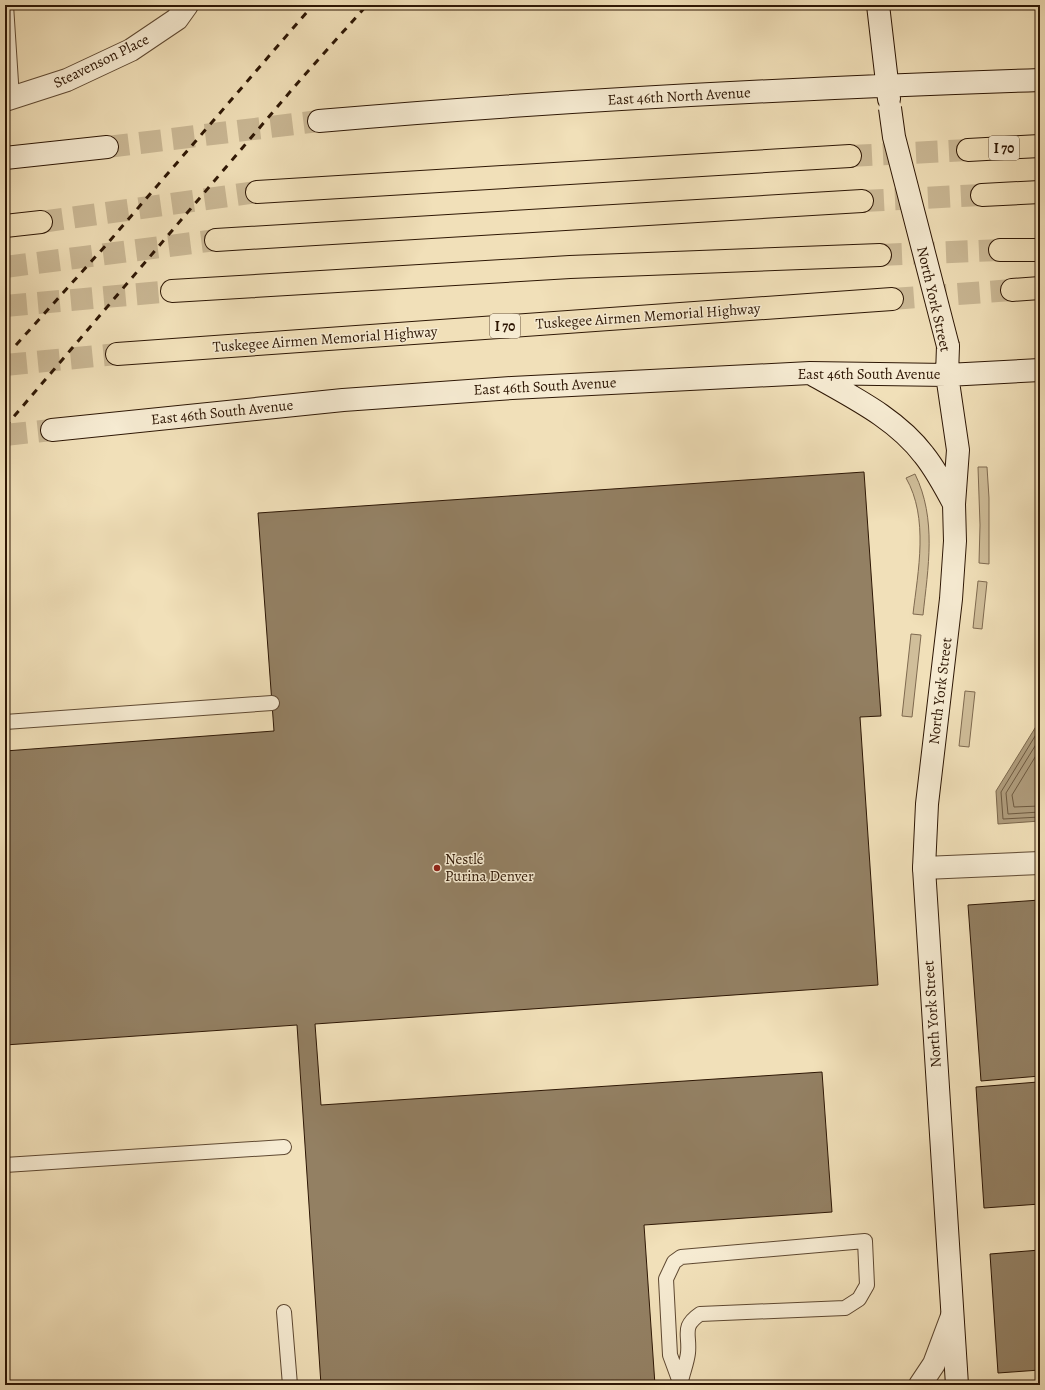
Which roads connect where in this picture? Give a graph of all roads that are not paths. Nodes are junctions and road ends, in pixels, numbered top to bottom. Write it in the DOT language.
graph roads {
  1 [pos="6,5"];
  2 [pos="187,5"];
  3 [pos="878,5"];
  4 [pos="1040,80"];
  5 [pos="887,85"];
  6 [pos="9,99"];
  7 [pos="319,121"];
  8 [pos="1040,146"];
  9 [pos="107,147"];
  10 [pos="968,150"];
  11 [pos="850,156"];
  12 [pos="5,158"];
  13 [pos="257,192"];
  14 [pos="1040,192"];
  15 [pos="982,195"];
  16 [pos="862,201"];
  17 [pos="41,222"];
  18 [pos="5,226"];
  19 [pos="216,240"];
  20 [pos="1000,250"];
  21 [pos="1040,250"];
  22 [pos="880,255"];
  23 [pos="1040,288"];
  24 [pos="1012,290"];
  25 [pos="172,291"];
  26 [pos="892,299"];
  27 [pos="117,354"];
  28 [pos="1040,370"];
  29 [pos="810,373"];
  30 [pos="947,375"];
  31 [pos="52,430"];
  32 [pos="954,504"];
  33 [pos="272,703"];
  34 [pos="5,722"];
  35 [pos="1040,862"];
  36 [pos="924,868"];
  37 [pos="284,1147"];
  38 [pos="5,1165"];
  39 [pos="284,1312"];
  40 [pos="952,1316"];
  41 [pos="681,1383"];
  42 [pos="290,1385"];
  43 [pos="920,1385"];
  44 [pos="957,1385"];
  1 -- 6 [label="lane"];
  2 -- 6 [label="main road, Steavenson Place"];
  3 -- 5 [label="main road, North York Street"];
  4 -- 5 [label="main road, East 46th North Avenue"];
  5 -- 7 [label="main road, East 46th North Avenue"];
  5 -- 30 [label="main road, North York Street, bridge"];
  8 -- 10 [label="highway, I 70"];
  9 -- 12 [label="main road"];
  11 -- 13 [label="highway"];
  14 -- 15 [label="highway"];
  16 -- 19 [label="highway"];
  17 -- 18 [label="highway"];
  20 -- 21 [label="highway"];
  22 -- 25 [label="highway"];
  23 -- 24 [label="highway"];
  26 -- 27 [label="highway, Tuskegee Airmen Memorial Highway / I 70"];
  28 -- 30 [label="main road, East 46th South Avenue"];
  29 -- 30 [label="main road, East 46th South Avenue"];
  29 -- 31 [label="main road, East 46th South Avenue"];
  29 -- 32 [label="main road"];
  30 -- 32 [label="main road, North York Street"];
  32 -- 36 [label="main road, North York Street"];
  33 -- 34 [label="lane"];
  35 -- 36 [label="main road"];
  36 -- 40 [label="main road, North York Street"];
  37 -- 38 [label="lane"];
  39 -- 42 [label="lane"];
  40 -- 43 [label="main road"];
  40 -- 44 [label="main road, North York Street"];
  41 -- 41 [label="lane"];
}
